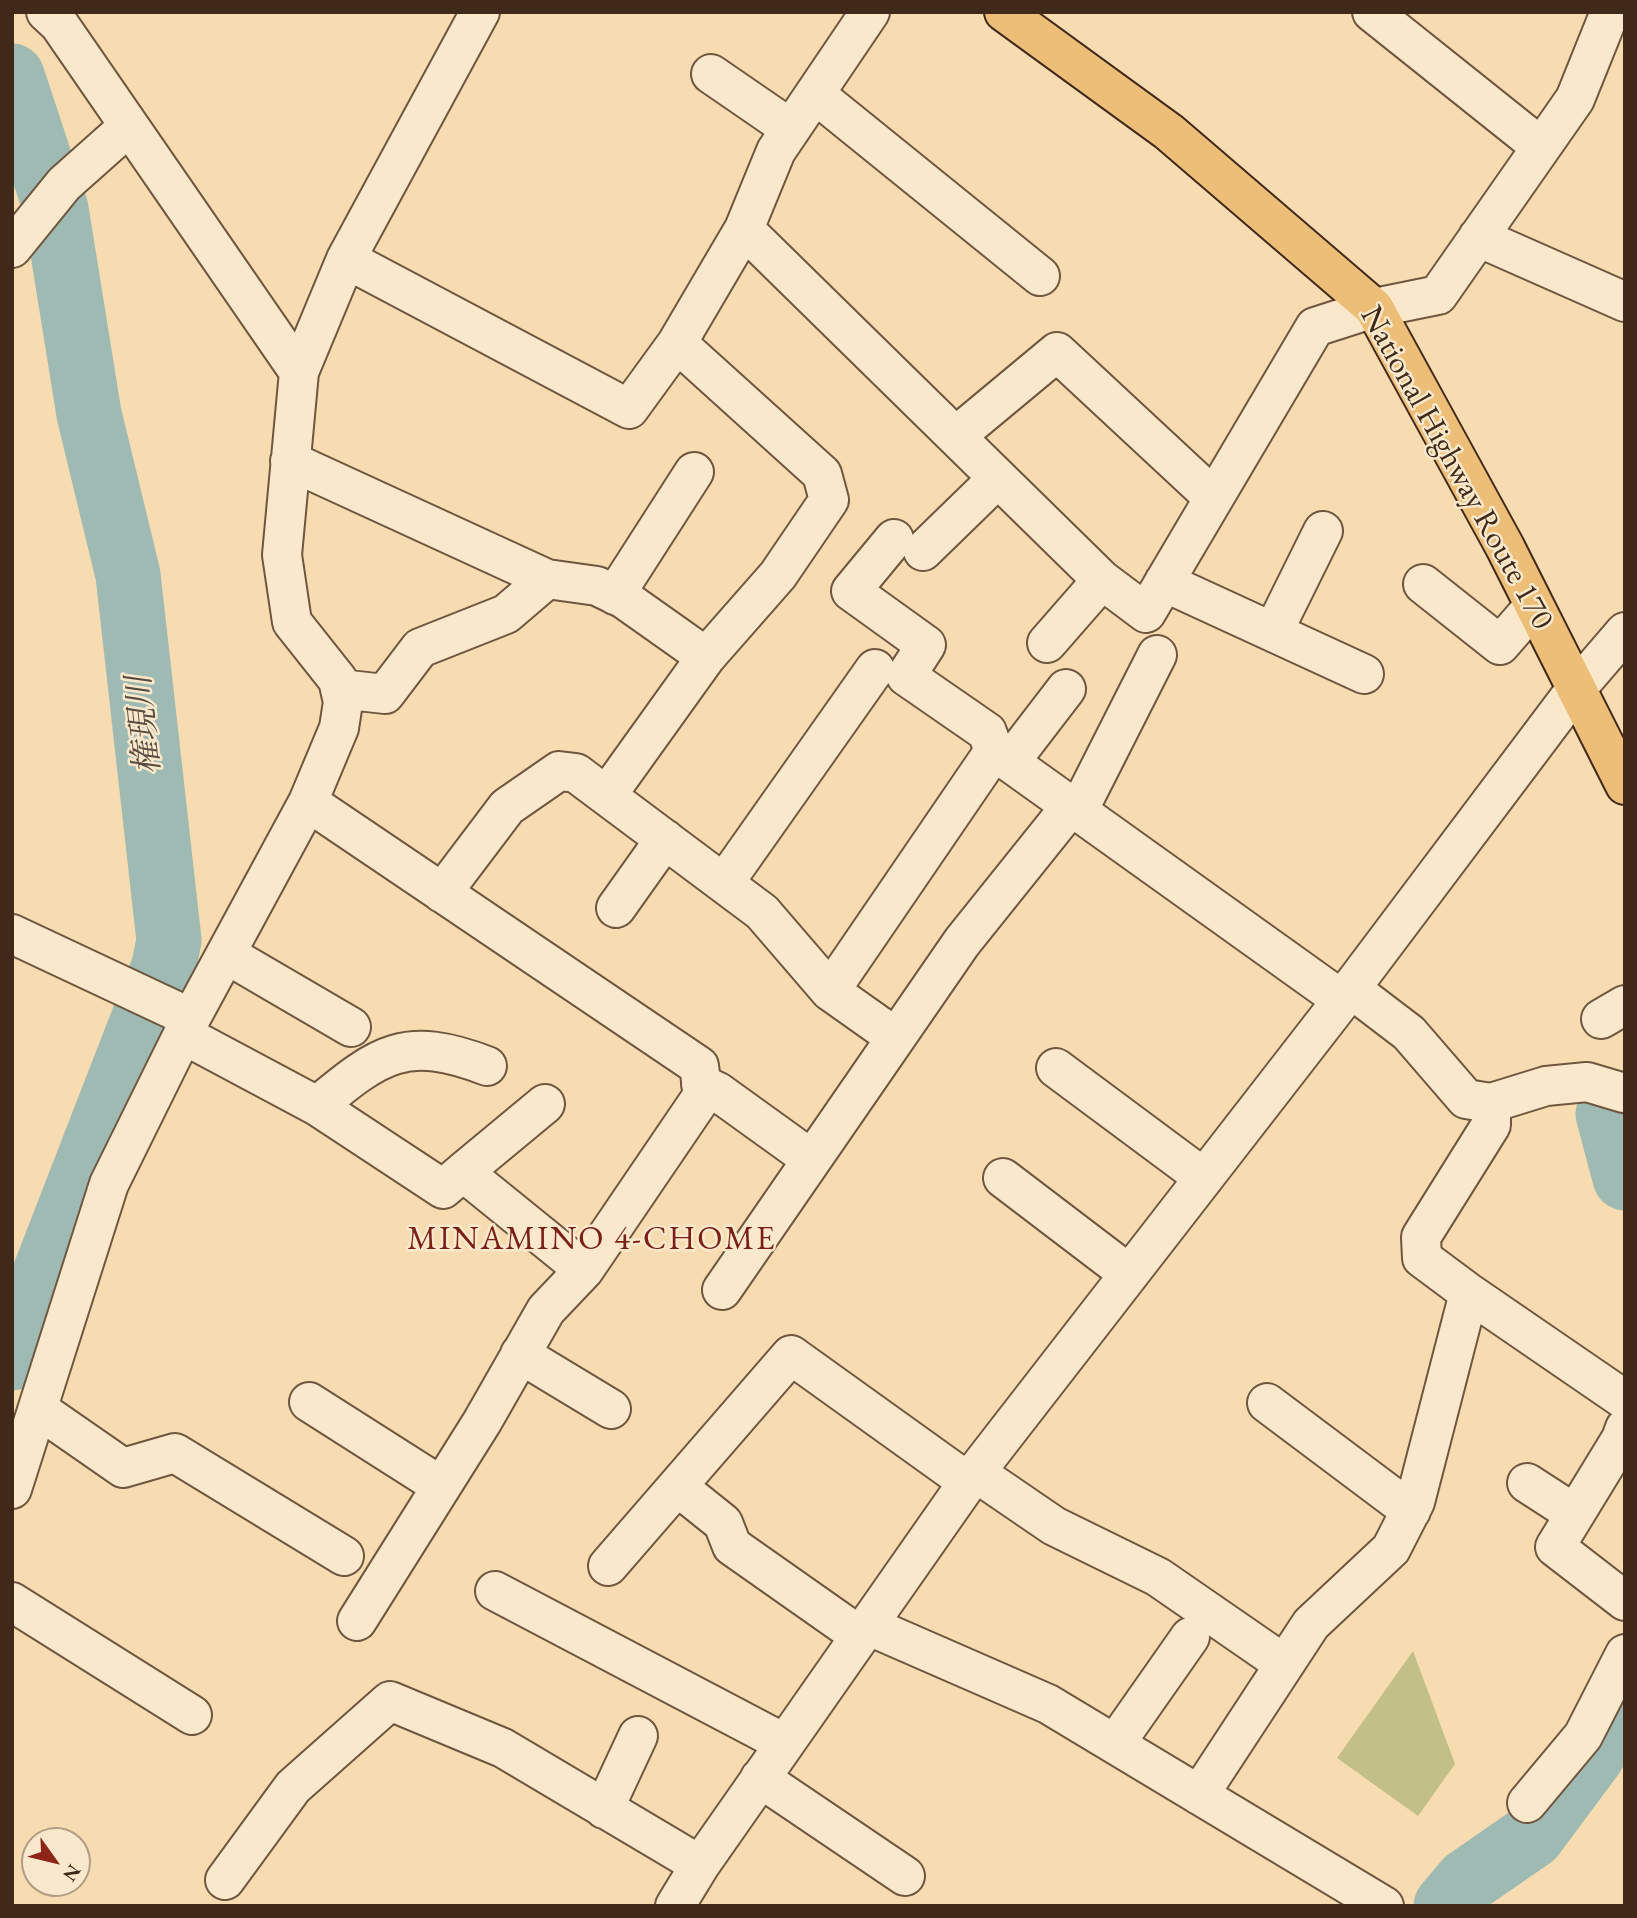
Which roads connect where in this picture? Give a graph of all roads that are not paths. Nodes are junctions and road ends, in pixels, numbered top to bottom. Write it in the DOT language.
graph roads {
  1 [pos="46,12"];
  2 [pos="480,12"];
  3 [pos="870,12"];
  4 [pos="1004,12"];
  5 [pos="1372,12"];
  6 [pos="1610,12"];
  7 [pos="1619,12"];
  8 [pos="1625,15"];
  9 [pos="711,74"];
  10 [pos="815,94"];
  11 [pos="128,127"];
  12 [pos="791,128"];
  13 [pos="1541,147"];
  14 [pos="744,229"];
  15 [pos="1478,237"];
  16 [pos="12,248"];
  17 [pos="346,259"];
  18 [pos="1040,276"];
  19 [pos="1625,302"];
  20 [pos="1374,307"];
  21 [pos="677,343"];
  22 [pos="299,372"];
  23 [pos="956,436"];
  24 [pos="290,461"];
  25 [pos="694,472"];
  26 [pos="998,478"];
  27 [pos="1214,498"];
  28 [pos="1323,531"];
  29 [pos="547,579"];
  30 [pos="1102,580"];
  31 [pos="1164,582"];
  32 [pos="1423,584"];
  33 [pos="615,595"];
  34 [pos="1534,606"];
  35 [pos="1273,632"];
  36 [pos="1625,632"];
  37 [pos="1048,643"];
  38 [pos="1157,655"];
  39 [pos="706,657"];
  40 [pos="874,669"];
  41 [pos="1364,674"];
  42 [pos="340,689"];
  43 [pos="1066,689"];
  44 [pos="1576,689"];
  45 [pos="1002,756"];
  46 [pos="1625,785"];
  47 [pos="607,795"];
  48 [pos="308,802"];
  49 [pos="1074,808"];
  50 [pos="665,839"];
  51 [pos="724,883"];
  52 [pos="442,893"];
  53 [pos="616,908"];
  54 [pos="12,934"];
  55 [pos="226,954"];
  56 [pos="830,991"];
  57 [pos="1346,994"];
  58 [pos="168,1013"];
  59 [pos="351,1027"];
  60 [pos="895,1037"];
  61 [pos="487,1066"];
  62 [pos="1056,1068"];
  63 [pos="701,1084"];
  64 [pos="1617,1097"];
  65 [pos="1491,1103"];
  66 [pos="545,1104"];
  67 [pos="317,1106"];
  68 [pos="811,1159"];
  69 [pos="463,1172"];
  70 [pos="1003,1178"];
  71 [pos="1204,1178"];
  72 [pos="584,1270"];
  73 [pos="1129,1274"];
  74 [pos="722,1290"];
  75 [pos="1469,1293"];
  76 [pos="520,1354"];
  77 [pos="1625,1400"];
  78 [pos="309,1402"];
  79 [pos="1267,1403"];
  80 [pos="38,1409"];
  81 [pos="611,1409"];
  82 [pos="1625,1428"];
  83 [pos="972,1477"];
  84 [pos="1527,1483"];
  85 [pos="442,1486"];
  86 [pos="678,1486"];
  87 [pos="12,1489"];
  88 [pos="1411,1511"];
  89 [pos="1575,1514"];
  90 [pos="344,1556"];
  91 [pos="608,1566"];
  92 [pos="495,1591"];
  93 [pos="1625,1601"];
  94 [pos="12,1602"];
  95 [pos="357,1621"];
  96 [pos="864,1630"];
  97 [pos="1190,1637"];
  98 [pos="1625,1654"];
  99 [pos="1284,1664"];
  100 [pos="192,1715"];
  101 [pos="638,1736"];
  102 [pos="785,1744"];
  103 [pos="1115,1744"];
  104 [pos="760,1778"];
  105 [pos="1199,1795"];
  106 [pos="1527,1802"];
  107 [pos="604,1808"];
  108 [pos="699,1865"];
  109 [pos="905,1876"];
  110 [pos="225,1881"];
  111 [pos="675,1906"];
  112 [pos="1384,1906"];
  1 -- 11 [label="street"];
  2 -- 17 [label="street"];
  3 -- 10 [label="street"];
  4 -- 20 [label="highway, National Highway Route 170"];
  5 -- 13 [label="street"];
  6 -- 13 [label="street"];
  7 -- 8 [label="street"];
  9 -- 12 [label="street"];
  10 -- 12 [label="street"];
  10 -- 18 [label="street"];
  11 -- 16 [label="street"];
  11 -- 22 [label="street"];
  12 -- 14 [label="street"];
  13 -- 15 [label="street"];
  14 -- 21 [label="street"];
  14 -- 23 [label="street"];
  15 -- 19 [label="street"];
  15 -- 20 [label="street"];
  17 -- 21 [label="street"];
  17 -- 22 [label="street"];
  20 -- 27 [label="street"];
  20 -- 34 [label="highway, National Highway Route 170"];
  21 -- 39 [label="street"];
  22 -- 24 [label="street"];
  23 -- 26 [label="street"];
  23 -- 27 [label="street"];
  24 -- 29 [label="street"];
  24 -- 42 [label="street"];
  25 -- 33 [label="street"];
  26 -- 30 [label="street"];
  26 -- 45 [label="street"];
  27 -- 31 [label="street"];
  28 -- 35 [label="street"];
  29 -- 33 [label="street"];
  29 -- 42 [label="street"];
  30 -- 31 [label="street"];
  30 -- 37 [label="street"];
  31 -- 35 [label="street"];
  32 -- 34 [label="street"];
  33 -- 39 [label="street"];
  34 -- 44 [label="highway, National Highway Route 170"];
  35 -- 41 [label="street"];
  36 -- 44 [label="street"];
  38 -- 49 [label="street"];
  39 -- 47 [label="street"];
  40 -- 51 [label="street"];
  42 -- 48 [label="street"];
  43 -- 45 [label="street"];
  44 -- 46 [label="highway, National Highway Route 170"];
  44 -- 57 [label="street"];
  45 -- 49 [label="street"];
  45 -- 56 [label="street"];
  47 -- 50 [label="street"];
  47 -- 52 [label="street"];
  48 -- 52 [label="street"];
  48 -- 55 [label="street"];
  49 -- 57 [label="street"];
  49 -- 60 [label="street"];
  50 -- 51 [label="street"];
  50 -- 53 [label="street"];
  51 -- 56 [label="street"];
  52 -- 63 [label="street"];
  54 -- 58 [label="street"];
  55 -- 58 [label="street"];
  55 -- 59 [label="street"];
  56 -- 60 [label="street"];
  57 -- 65 [label="street"];
  57 -- 71 [label="street"];
  58 -- 67 [label="street"];
  58 -- 80 [label="street"];
  60 -- 68 [label="street"];
  61 -- 67 [label="street"];
  62 -- 71 [label="street"];
  63 -- 68 [label="street"];
  63 -- 72 [label="street"];
  64 -- 65 [label="street"];
  65 -- 75 [label="street"];
  66 -- 69 [label="street"];
  67 -- 69 [label="street"];
  68 -- 74 [label="street"];
  69 -- 72 [label="street"];
  70 -- 73 [label="street"];
  71 -- 73 [label="street"];
  72 -- 76 [label="street"];
  73 -- 83 [label="street"];
  75 -- 77 [label="street"];
  75 -- 88 [label="street"];
  76 -- 81 [label="street"];
  76 -- 85 [label="street"];
  78 -- 85 [label="street"];
  79 -- 88 [label="street"];
  80 -- 87 [label="street"];
  80 -- 90 [label="street"];
  82 -- 89 [label="street"];
  83 -- 86 [label="street"];
  83 -- 96 [label="street"];
  83 -- 99 [label="street"];
  84 -- 89 [label="street"];
  85 -- 95 [label="street"];
  86 -- 91 [label="street"];
  86 -- 96 [label="street"];
  88 -- 99 [label="street"];
  89 -- 93 [label="street"];
  92 -- 102 [label="street"];
  94 -- 100 [label="street"];
  96 -- 102 [label="street"];
  96 -- 103 [label="street"];
  97 -- 103 [label="street"];
  98 -- 106 [label="street"];
  99 -- 105 [label="street"];
  101 -- 107 [label="street"];
  102 -- 104 [label="street"];
  103 -- 105 [label="street"];
  104 -- 108 [label="street"];
  104 -- 109 [label="street"];
  105 -- 112 [label="street"];
  107 -- 108 [label="street"];
  107 -- 110 [label="street"];
  108 -- 111 [label="street"];
}
